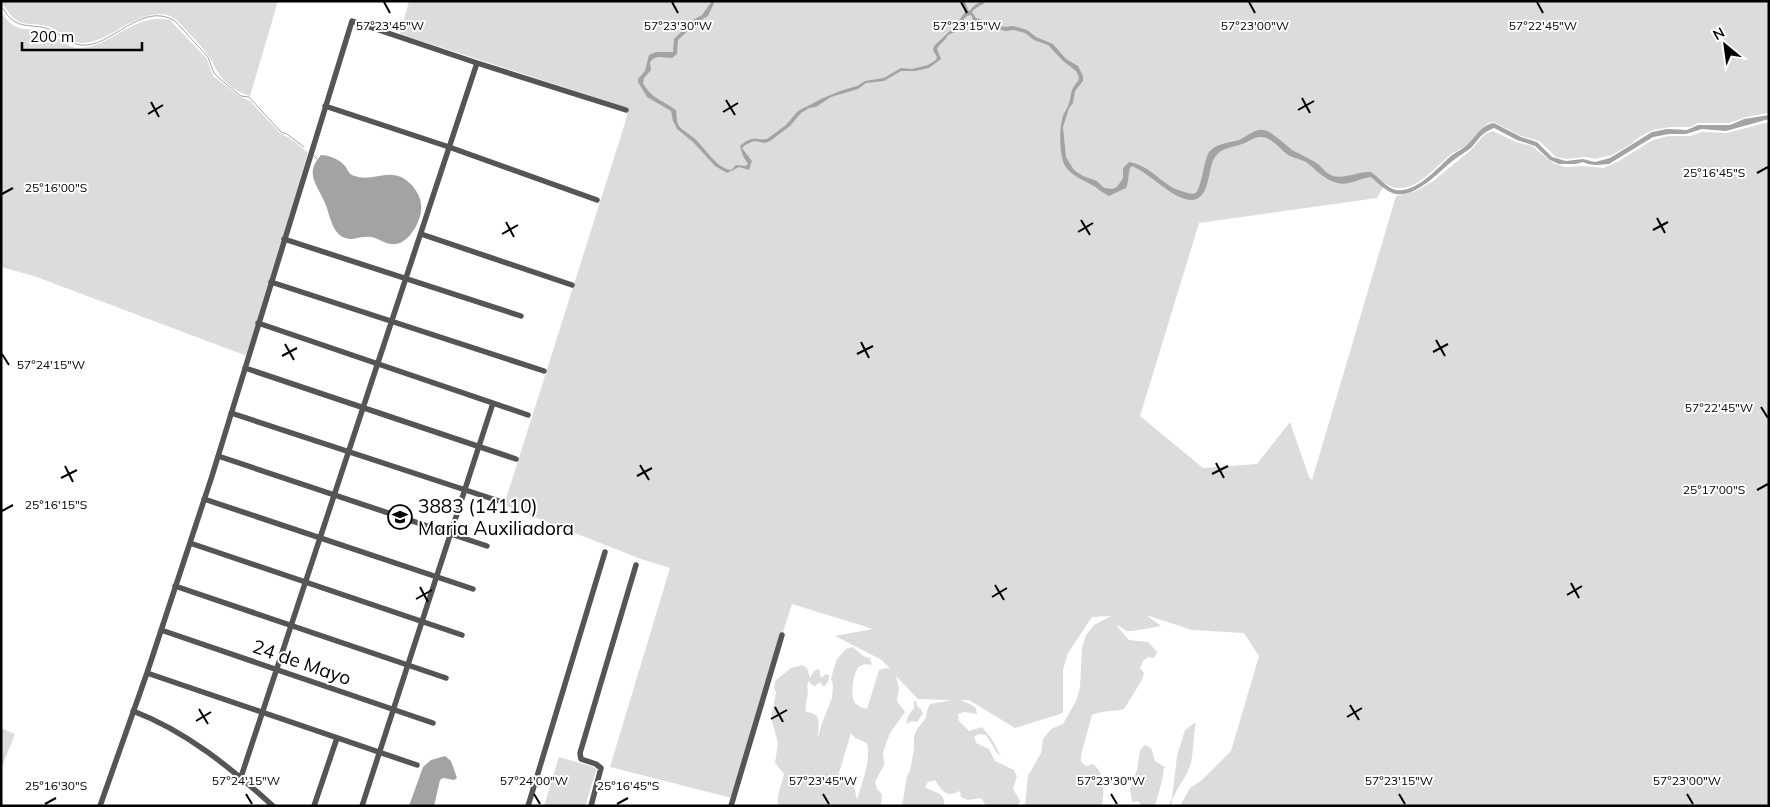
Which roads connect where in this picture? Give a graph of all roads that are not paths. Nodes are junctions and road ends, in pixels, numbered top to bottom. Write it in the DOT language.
graph roads {
  1 [pos="477,63"];
  2 [pos="325,106"];
  3 [pos="626,110"];
  4 [pos="449,147"];
  5 [pos="597,200"];
  6 [pos="421,234"];
  7 [pos="284,239"];
  8 [pos="406,279"];
  9 [pos="271,282"];
  10 [pos="572,285"];
  11 [pos="521,316"];
  12 [pos="392,322"];
  13 [pos="258,323"];
  14 [pos="378,363"];
  15 [pos="245,368"];
  16 [pos="544,371"];
  17 [pos="493,403"];
  18 [pos="363,408"];
  19 [pos="231,413"];
  20 [pos="528,415"];
  21 [pos="479,446"];
  22 [pos="348,452"];
  23 [pos="218,456"];
  24 [pos="516,459"];
  25 [pos="465,490"];
  26 [pos="334,495"];
  27 [pos="204,499"];
  28 [pos="502,502"];
  29 [pos="451,534"];
  30 [pos="320,538"];
  31 [pos="190,543"];
  32 [pos="487,546"];
  33 [pos="605,552"];
  34 [pos="636,565"];
  35 [pos="436,577"];
  36 [pos="305,582"];
  37 [pos="175,586"];
  38 [pos="473,590"];
  39 [pos="422,622"];
  40 [pos="291,626"];
  41 [pos="161,630"];
  42 [pos="462,635"];
  43 [pos="782,635"];
  44 [pos="408,665"];
  45 [pos="277,669"];
  46 [pos="147,672"];
  47 [pos="446,678"];
  48 [pos="394,709"];
  49 [pos="133,711"];
  50 [pos="262,712"];
  51 [pos="433,723"];
  52 [pos="337,738"];
  53 [pos="380,752"];
  54 [pos="417,766"];
  55 [pos="241,777"];
  56 [pos="100,806"];
  57 [pos="273,806"];
  58 [pos="314,806"];
  59 [pos="362,806"];
  60 [pos="528,806"];
  61 [pos="591,806"];
  62 [pos="731,806"];
  1 -- 2 [label="street"];
  1 -- 3 [label="street"];
  1 -- 4 [label="street"];
  2 -- 4 [label="street"];
  2 -- 7 [label="street"];
  4 -- 5 [label="street"];
  4 -- 6 [label="street"];
  6 -- 8 [label="street"];
  6 -- 10 [label="street"];
  7 -- 8 [label="street"];
  7 -- 9 [label="street"];
  8 -- 11 [label="street"];
  8 -- 12 [label="street"];
  9 -- 12 [label="street"];
  9 -- 13 [label="street"];
  12 -- 14 [label="street"];
  12 -- 16 [label="street"];
  13 -- 14 [label="street"];
  13 -- 15 [label="street"];
  14 -- 17 [label="street"];
  14 -- 18 [label="street"];
  15 -- 18 [label="street"];
  15 -- 19 [label="street"];
  17 -- 20 [label="street"];
  17 -- 21 [label="street"];
  18 -- 21 [label="street"];
  18 -- 22 [label="street"];
  19 -- 22 [label="street"];
  19 -- 23 [label="street"];
  21 -- 24 [label="street"];
  21 -- 25 [label="street"];
  22 -- 25 [label="street"];
  22 -- 26 [label="street"];
  23 -- 26 [label="street"];
  23 -- 27 [label="street"];
  25 -- 28 [label="street"];
  25 -- 29 [label="street"];
  26 -- 29 [label="street"];
  26 -- 30 [label="street"];
  27 -- 30 [label="street"];
  27 -- 31 [label="street"];
  29 -- 32 [label="street"];
  29 -- 35 [label="street"];
  30 -- 35 [label="street"];
  30 -- 36 [label="street"];
  31 -- 36 [label="street"];
  31 -- 37 [label="street"];
  33 -- 60 [label="street"];
  34 -- 61 [label="street"];
  35 -- 38 [label="street"];
  35 -- 39 [label="street"];
  36 -- 39 [label="street"];
  36 -- 40 [label="street"];
  37 -- 40 [label="street"];
  37 -- 41 [label="street"];
  39 -- 42 [label="street"];
  39 -- 44 [label="street"];
  40 -- 44 [label="street"];
  40 -- 45 [label="street"];
  41 -- 45 [label="street, 24 de Mayo"];
  41 -- 46 [label="street"];
  43 -- 62 [label="street"];
  44 -- 47 [label="street"];
  44 -- 48 [label="street"];
  45 -- 48 [label="street, 24 de Mayo"];
  45 -- 50 [label="street"];
  46 -- 49 [label="street"];
  46 -- 50 [label="street"];
  48 -- 51 [label="street, 24 de Mayo"];
  48 -- 53 [label="street"];
  49 -- 55 [label="street"];
  49 -- 56 [label="street"];
  50 -- 52 [label="street"];
  50 -- 55 [label="street"];
  52 -- 53 [label="street"];
  52 -- 58 [label="street"];
  53 -- 54 [label="street"];
  53 -- 59 [label="street"];
  55 -- 57 [label="street"];
}
